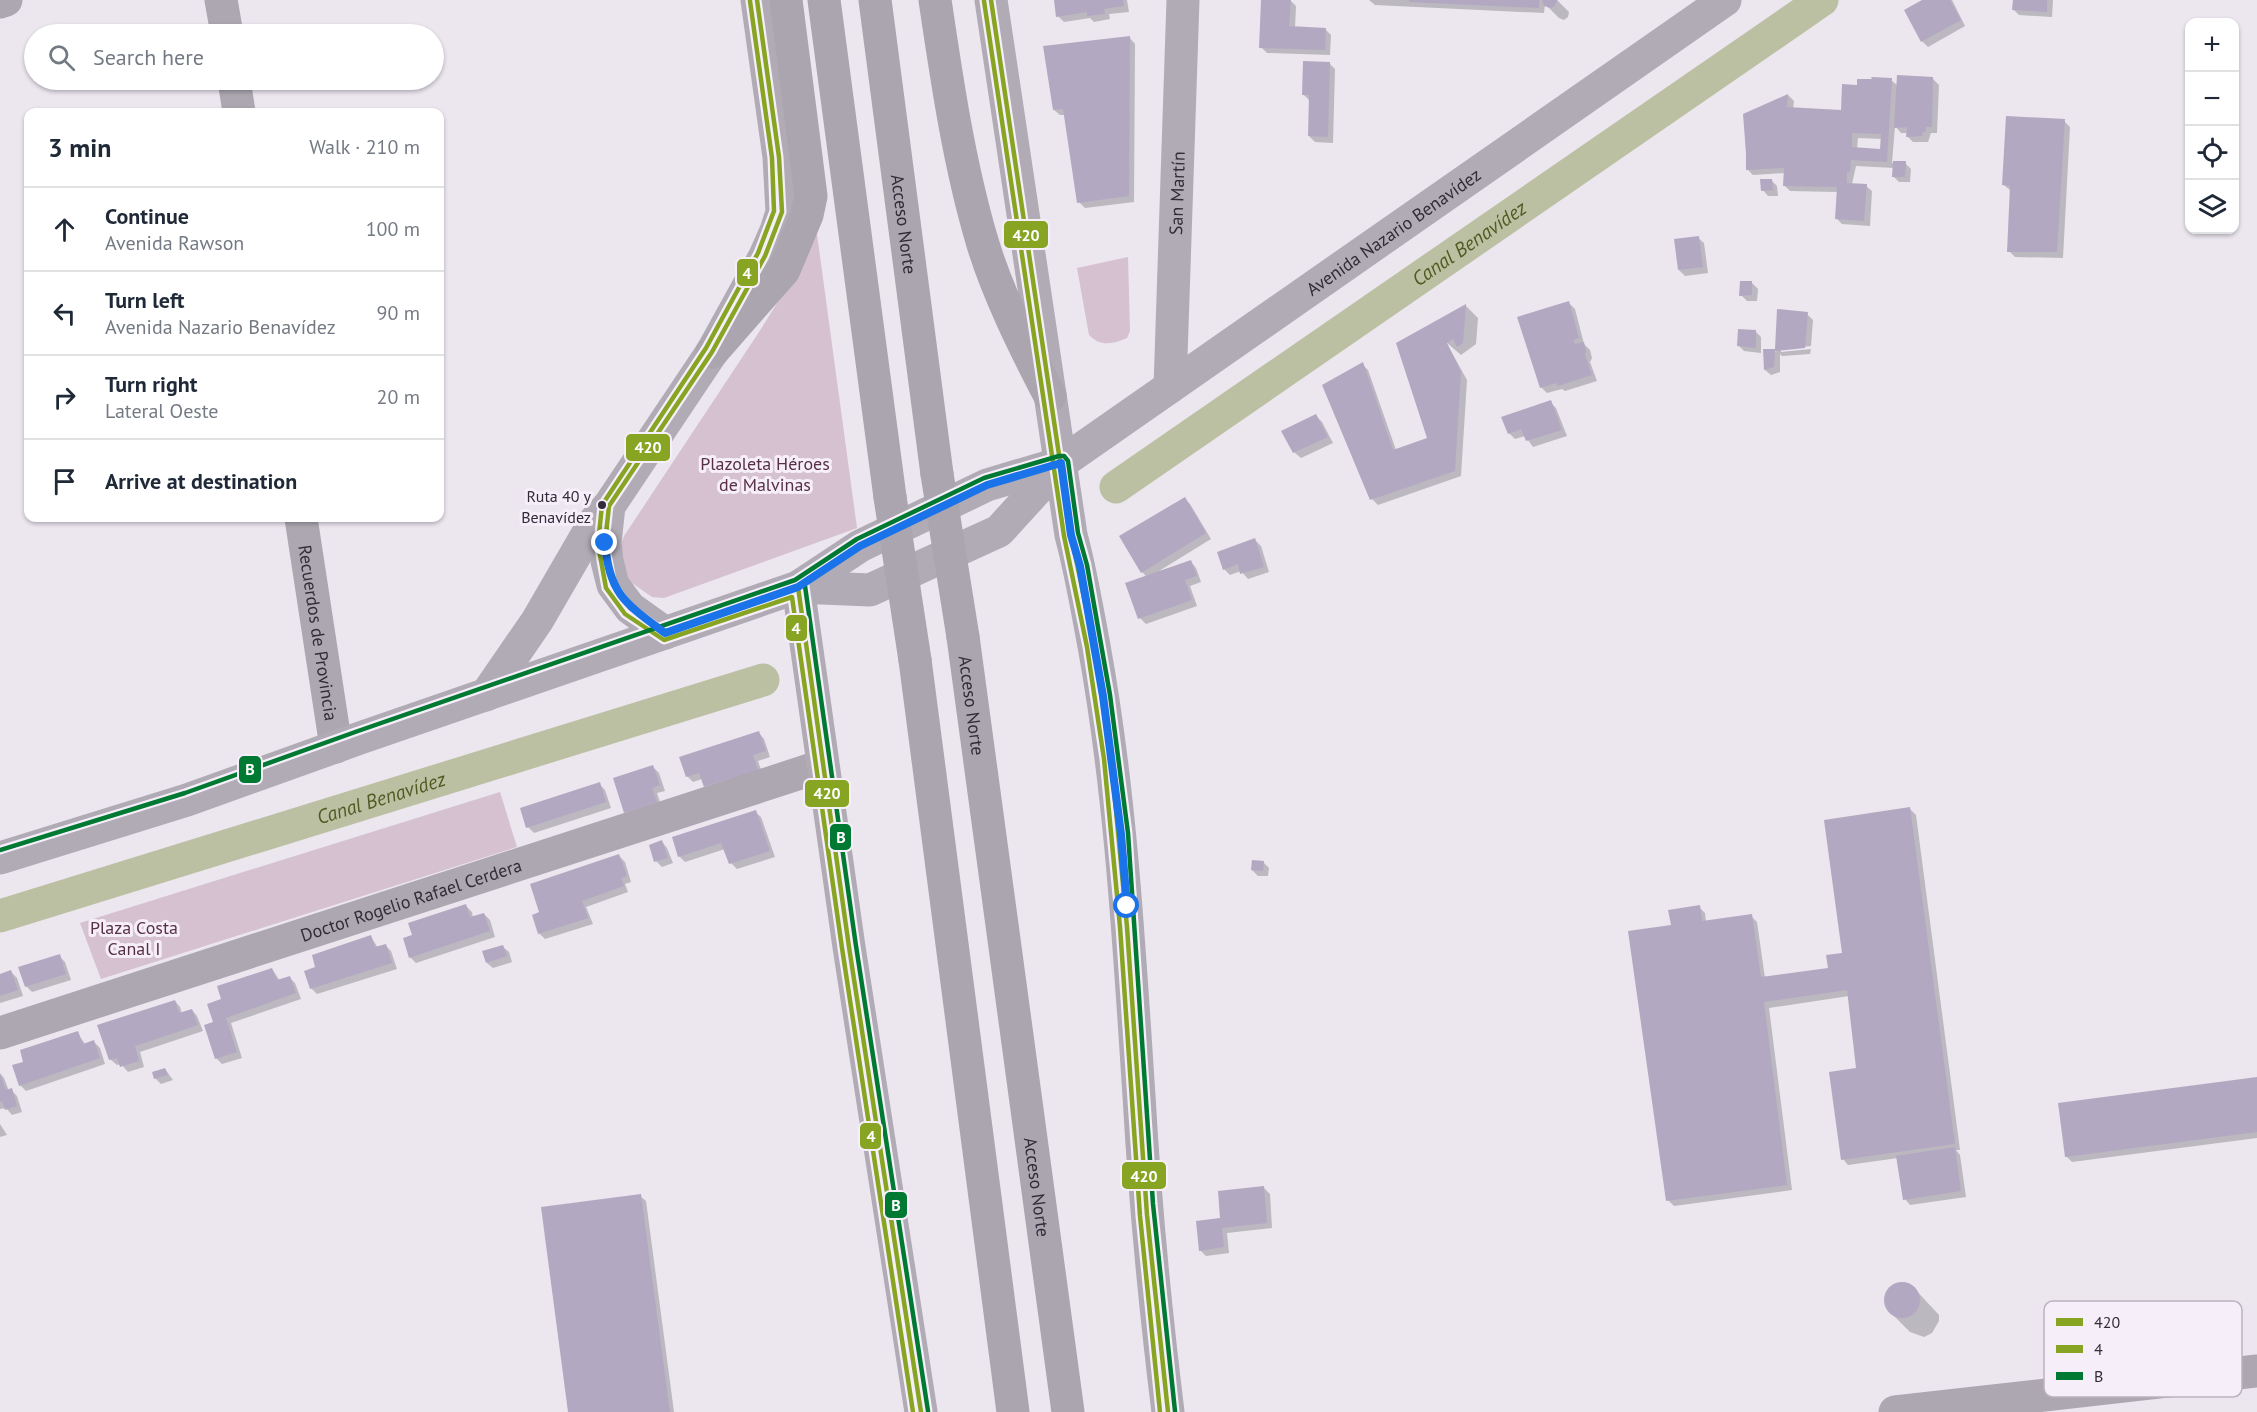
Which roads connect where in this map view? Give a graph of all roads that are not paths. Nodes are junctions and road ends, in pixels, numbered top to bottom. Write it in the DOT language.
graph roads {
  1 [pos="6,0"];
  2 [pos="222,0"];
  3 [pos="757,0"];
  4 [pos="786,0"];
  5 [pos="824,0"];
  6 [pos="875,0"];
  7 [pos="935,0"];
  8 [pos="991,0"];
  9 [pos="1183,0"];
  10 [pos="1725,0"];
  11 [pos="0,2"];
  12 [pos="226,24"];
  13 [pos="236,90"];
  14 [pos="238,108"];
  15 [pos="712,352"];
  16 [pos="1170,387"];
  17 [pos="1050,396"];
  18 [pos="1061,463"];
  19 [pos="609,506"];
  20 [pos="302,522"];
  21 [pos="798,587"];
  22 [pos="665,633"];
  23 [pos="486,694"];
  24 [pos="336,747"];
  25 [pos="822,766"];
  26 [pos="0,858"];
  27 [pos="0,1033"];
  28 [pos="2257,1371"];
  29 [pos="2242,1373"];
  30 [pos="2044,1395"];
  31 [pos="921,1412"];
  32 [pos="1013,1412"];
  33 [pos="1068,1412"];
  34 [pos="1168,1412"];
  35 [pos="1895,1412"];
  1 -- 11 [label="street"];
  2 -- 12 [label="street"];
  3 -- 15 [label="street"];
  4 -- 15 [label="highway"];
  5 -- 32 [label="highway, bridge"];
  6 -- 33 [label="highway, Acceso Norte, bridge"];
  7 -- 17 [label="highway"];
  8 -- 17 [label="street"];
  9 -- 16 [label="street, San Martín"];
  10 -- 16 [label="street, Avenida Nazario Benavídez"];
  13 -- 14 [label="street"];
  15 -- 19 [label="street"];
  16 -- 18 [label="street, Avenida Nazario Benavídez"];
  17 -- 18 [label="street"];
  18 -- 21 [label="street, Avenida Nazario Benavídez"];
  18 -- 21 [label="street, Avenida Nazario Benavídez"];
  18 -- 34 [label="street"];
  19 -- 22 [label="street"];
  19 -- 23 [label="street"];
  20 -- 24 [label="street, Recuerdos de Provincia"];
  21 -- 22 [label="street, Avenida Nazario Benavídez"];
  21 -- 25 [label="street"];
  22 -- 23 [label="street, Avenida Nazario Benavídez"];
  23 -- 24 [label="street, Avenida Nazario Benavídez"];
  24 -- 26 [label="street, Avenida Nazario Benavídez"];
  25 -- 27 [label="street, Doctor Rogelio Rafael Cerdera"];
  25 -- 31 [label="street"];
  28 -- 29 [label="street"];
  30 -- 35 [label="street"];
}
